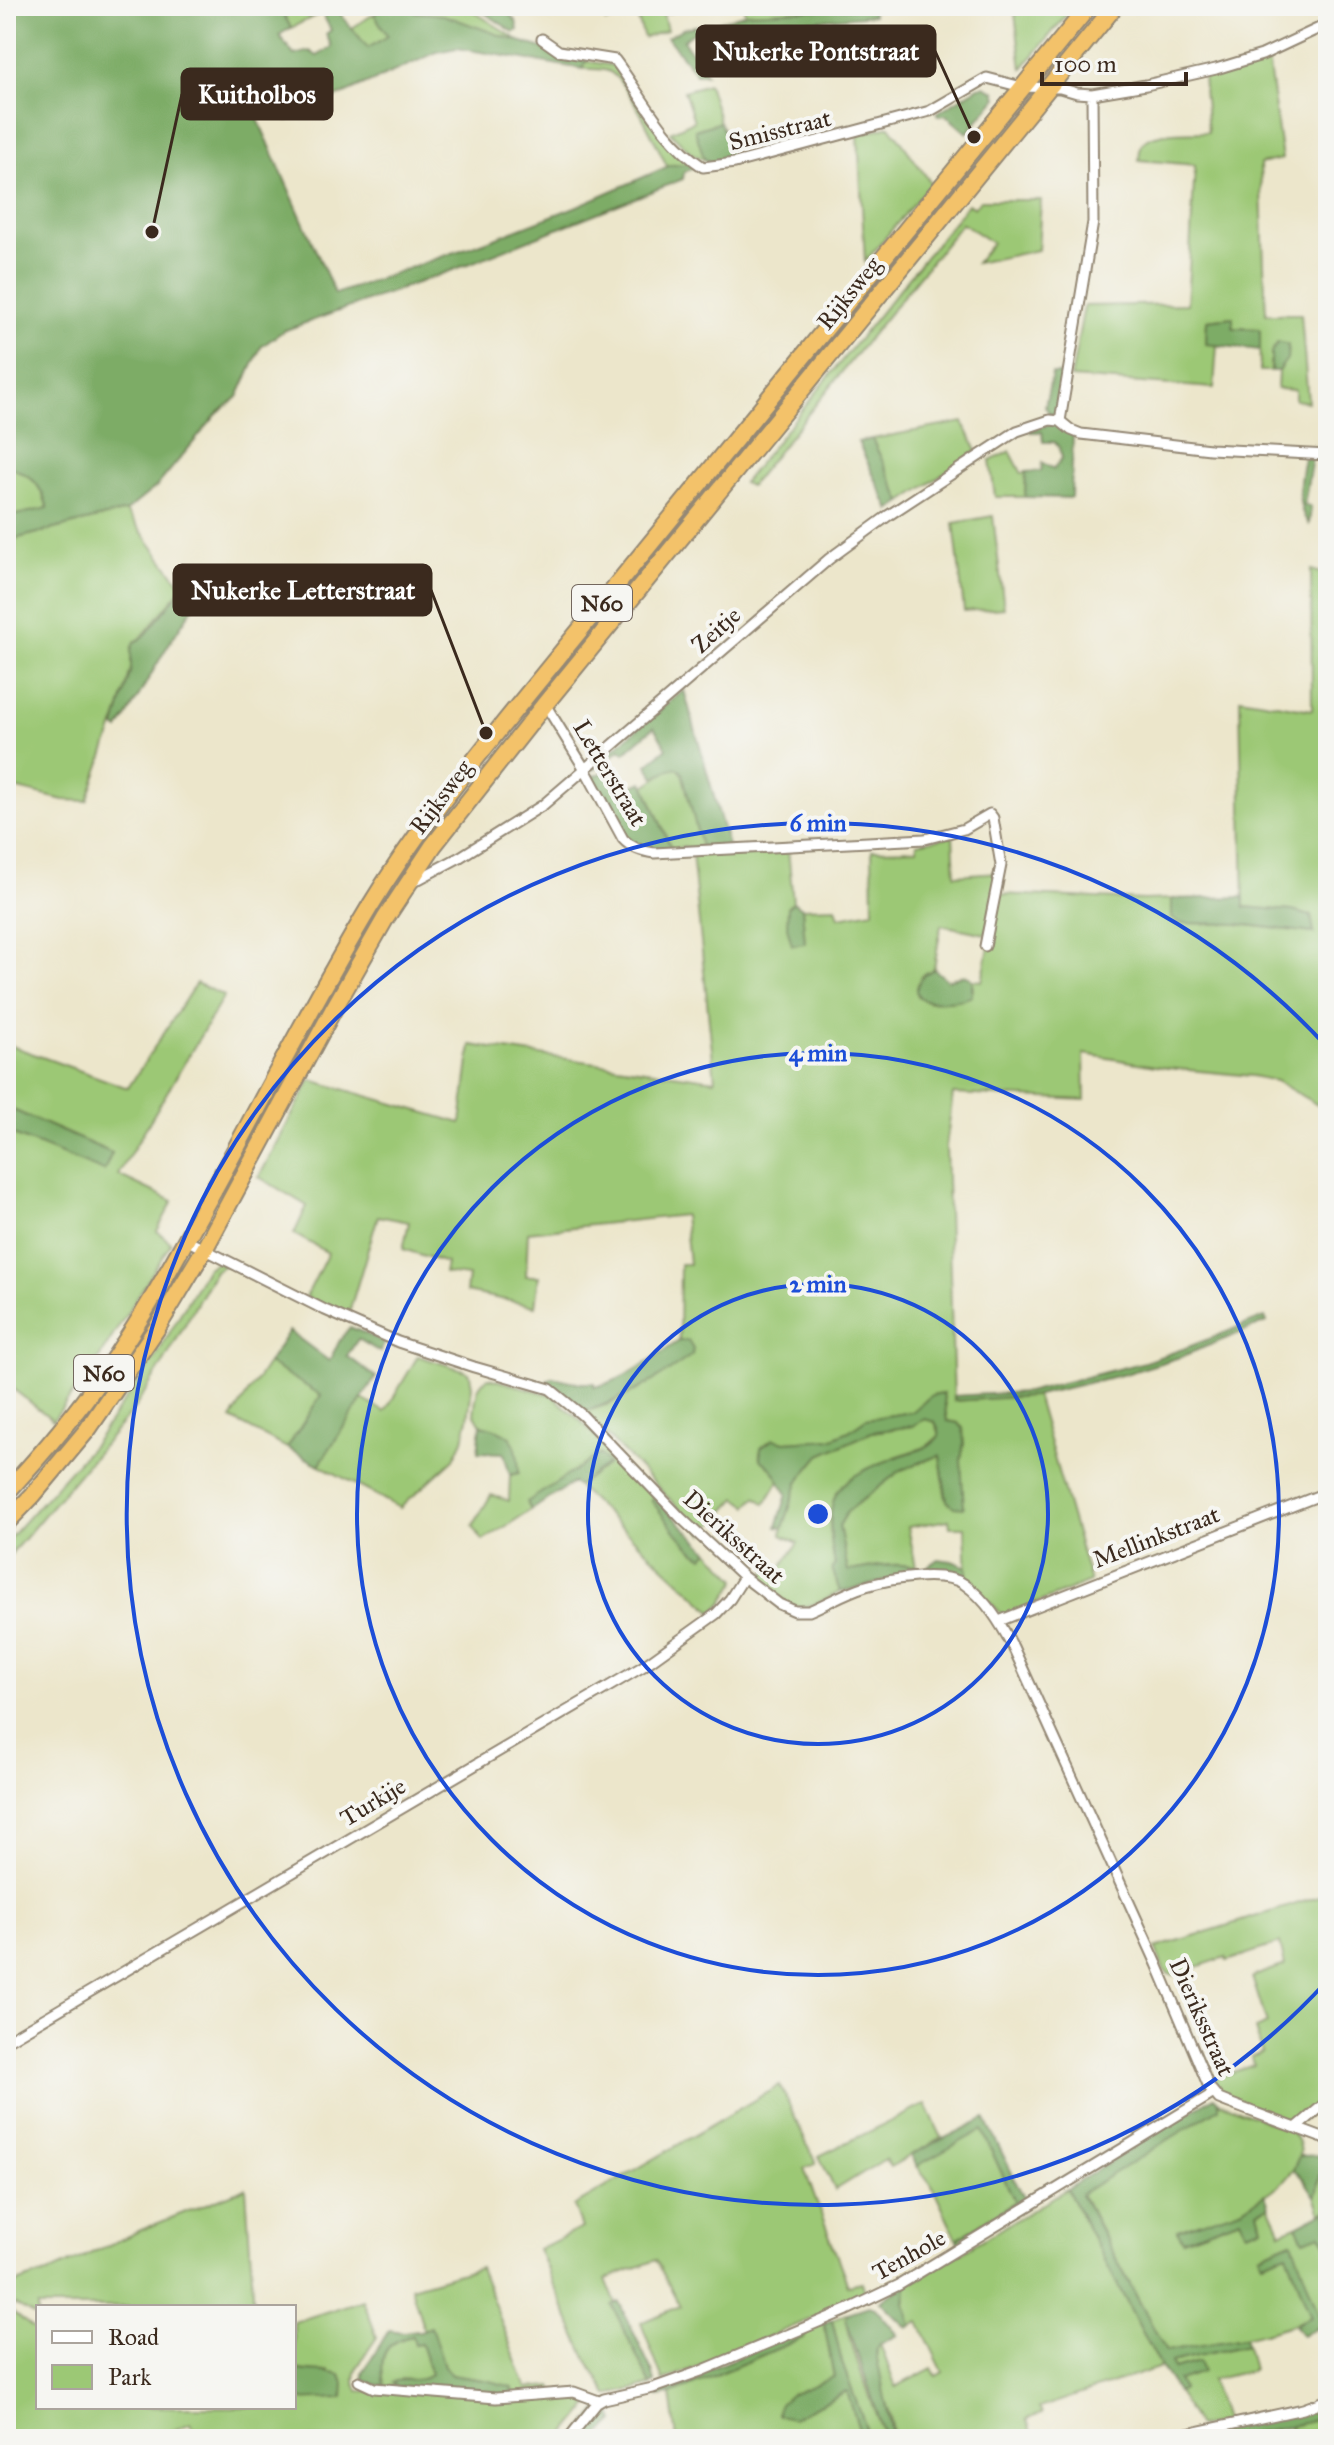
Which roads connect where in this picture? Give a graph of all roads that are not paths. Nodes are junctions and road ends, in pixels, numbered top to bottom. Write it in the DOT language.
graph roads {
  1 [pos="1089,6"];
  2 [pos="1115,6"];
  3 [pos="1328,24"];
  4 [pos="542,39"];
  5 [pos="1022,87"];
  6 [pos="1048,88"];
  7 [pos="1092,94"];
  8 [pos="1060,421"];
  9 [pos="1328,455"];
  10 [pos="545,704"];
  11 [pos="586,771"];
  12 [pos="407,885"];
  13 [pos="985,946"];
  14 [pos="186,1240"];
  15 [pos="204,1250"];
  16 [pos="1328,1492"];
  17 [pos="6,1493"];
  18 [pos="6,1523"];
  19 [pos="744,1577"];
  20 [pos="999,1621"];
  21 [pos="6,2041"];
  22 [pos="1214,2093"];
  23 [pos="1328,2101"];
  24 [pos="1296,2128"];
  25 [pos="1328,2140"];
  26 [pos="359,2381"];
  27 [pos="1328,2400"];
  28 [pos="599,2401"];
  29 [pos="568,2439"];
  30 [pos="1164,2439"];
  1 -- 5 [label="highway, Rijksweg / N60"];
  2 -- 6 [label="highway, Rijksweg / N60"];
  3 -- 7 [label="street"];
  4 -- 5 [label="street, Smisstraat"];
  5 -- 6 [label="street"];
  5 -- 14 [label="highway, Rijksweg / N60"];
  6 -- 7 [label="street"];
  6 -- 10 [label="highway, Rijksweg / N60"];
  7 -- 8 [label="street"];
  8 -- 9 [label="street"];
  8 -- 11 [label="street, Zeitje"];
  10 -- 11 [label="street, Letterstraat"];
  10 -- 12 [label="highway, Rijksweg / N60"];
  11 -- 12 [label="street, Zeitje"];
  11 -- 13 [label="street, Letterstraat"];
  12 -- 15 [label="highway, Rijksweg / N60"];
  14 -- 15 [label="street, Dieriksstraat"];
  14 -- 17 [label="highway, Rijksweg / N60"];
  15 -- 18 [label="highway, Rijksweg / N60"];
  15 -- 19 [label="street, Dieriksstraat"];
  16 -- 20 [label="street, Mellinkstraat"];
  19 -- 20 [label="street, Dieriksstraat"];
  19 -- 21 [label="street, Turkije"];
  20 -- 22 [label="street, Dieriksstraat"];
  22 -- 24 [label="street, Dieriksstraat"];
  22 -- 28 [label="street, Tenhole"];
  23 -- 24 [label="street"];
  24 -- 25 [label="street, Dieriksstraat"];
  26 -- 28 [label="street, Tenhole"];
  27 -- 30 [label="street"];
  28 -- 29 [label="street"];
}
